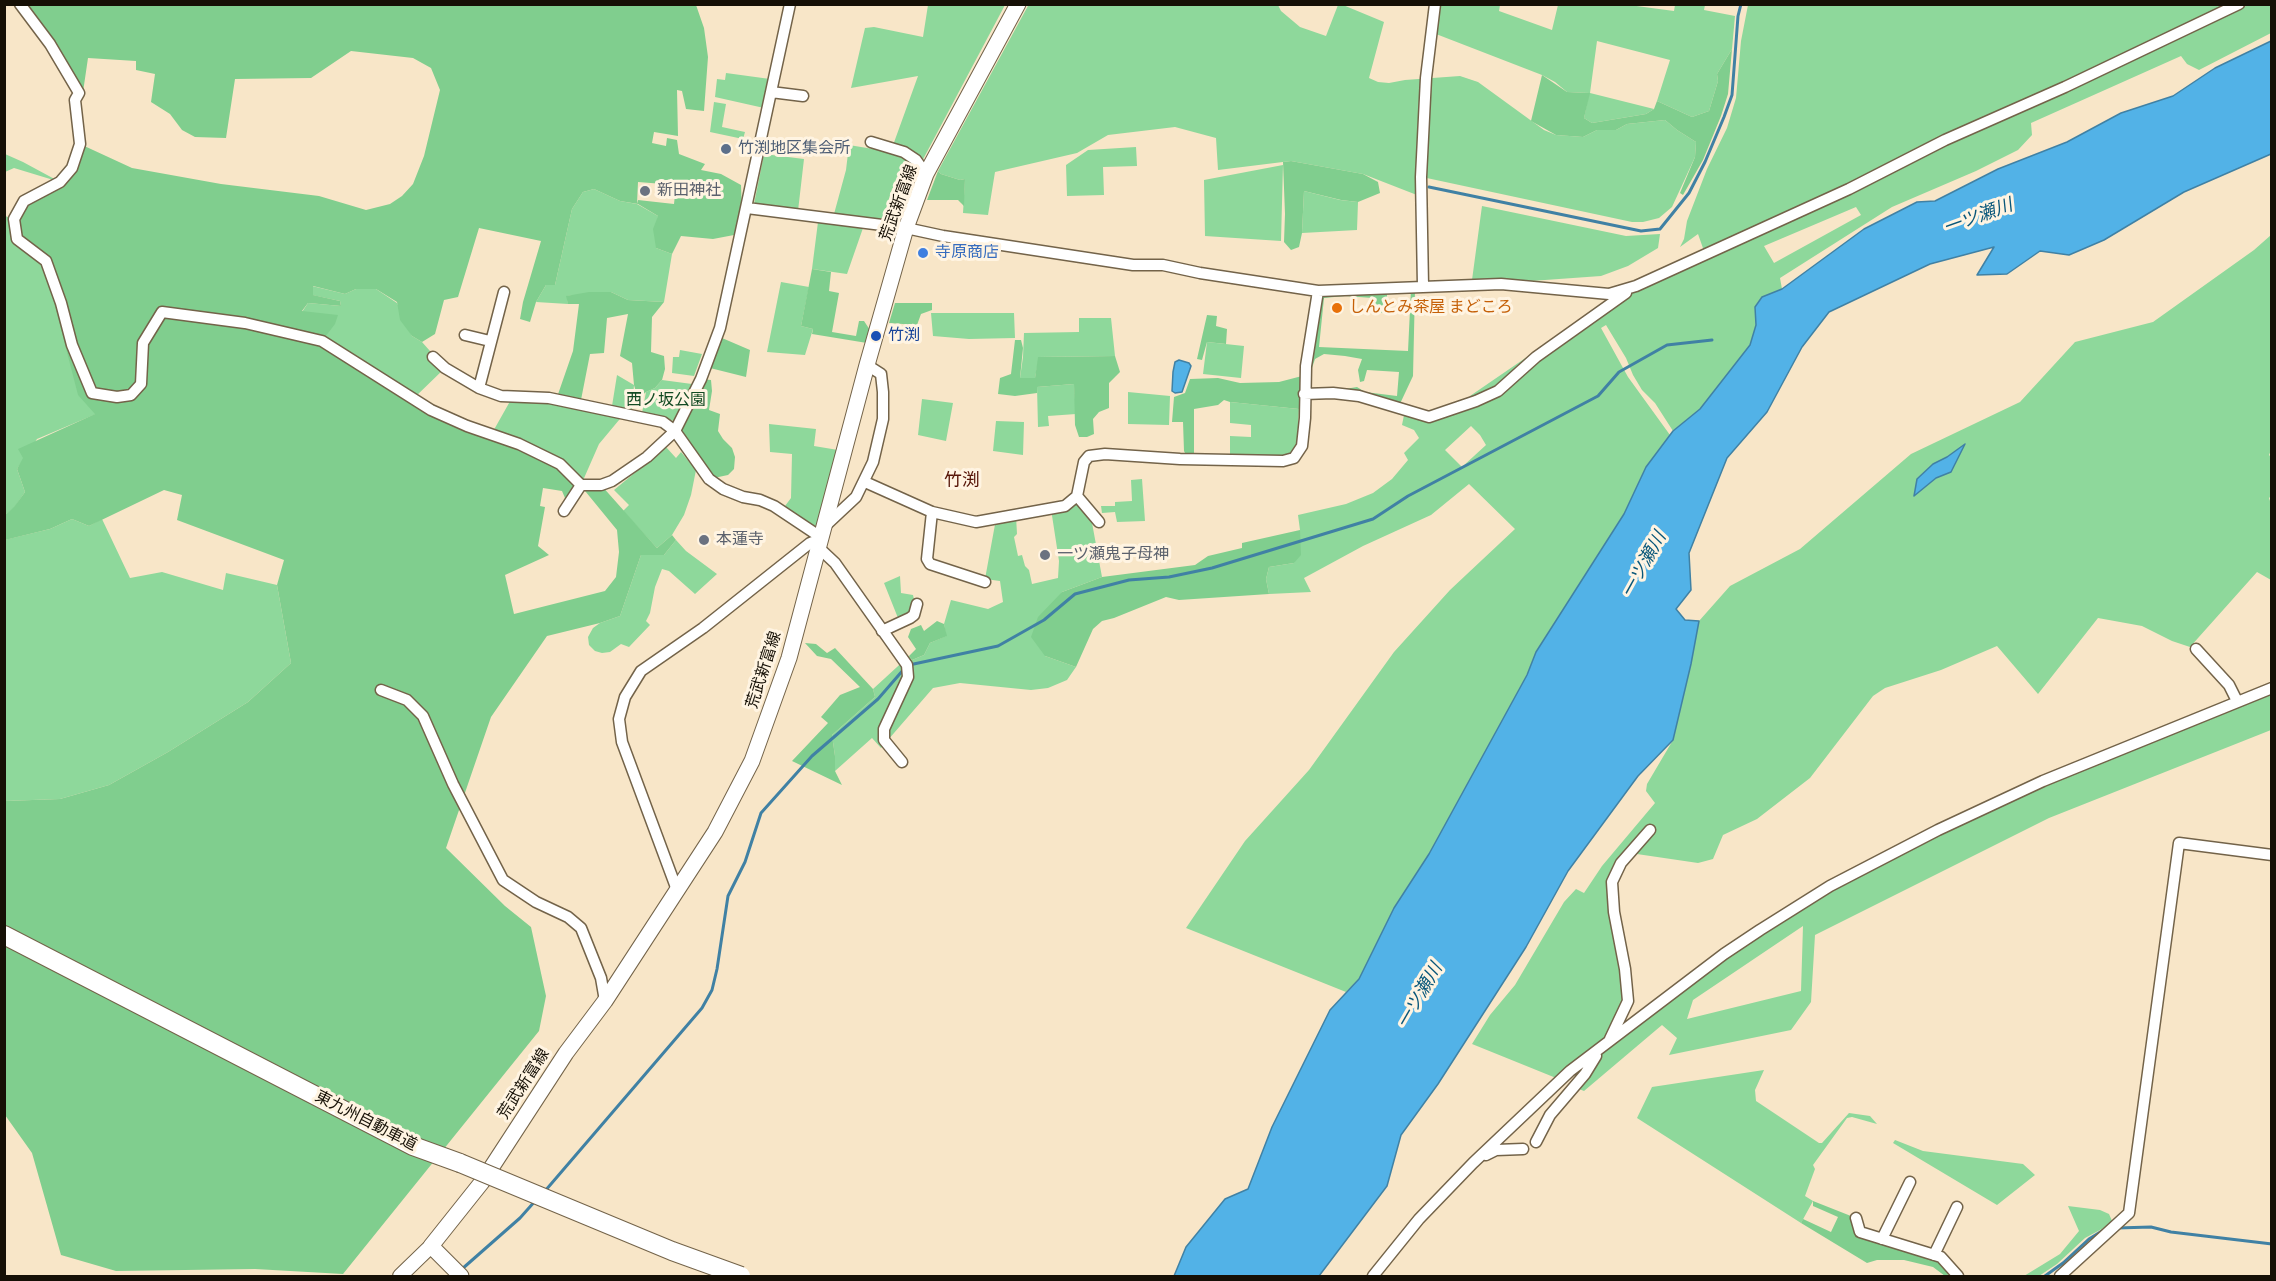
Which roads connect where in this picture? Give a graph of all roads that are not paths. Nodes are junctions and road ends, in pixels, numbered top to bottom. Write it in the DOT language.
graph roads {
  1 [pos="20,4"];
  2 [pos="790,4"];
  3 [pos="1018,4"];
  4 [pos="1435,4"];
  5 [pos="2239,4"];
  6 [pos="771,92"];
  7 [pos="803,96"];
  8 [pos="871,142"];
  9 [pos="927,174"];
  10 [pos="747,208"];
  11 [pos="906,228"];
  12 [pos="1423,286"];
  13 [pos="1636,286"];
  14 [pos="1318,291"];
  15 [pos="504,292"];
  16 [pos="465,335"];
  17 [pos="490,341"];
  18 [pos="433,357"];
  19 [pos="867,365"];
  20 [pos="479,388"];
  21 [pos="1304,394"];
  22 [pos="675,431"];
  23 [pos="865,482"];
  24 [pos="581,485"];
  25 [pos="1077,496"];
  26 [pos="564,511"];
  27 [pos="932,512"];
  28 [pos="1099,522"];
  29 [pos="822,537"];
  30 [pos="985,582"];
  31 [pos="917,604"];
  32 [pos="882,631"];
  33 [pos="2196,649"];
  34 [pos="2271,688"];
  35 [pos="381,690"];
  36 [pos="2237,701"];
  37 [pos="902,762"];
  38 [pos="1650,830"];
  39 [pos="2271,855"];
  40 [pos="677,890"];
  41 [pos="4,935"];
  42 [pos="605,1001"];
  43 [pos="1608,1042"];
  44 [pos="1600,1051"];
  45 [pos="1536,1142"];
  46 [pos="1523,1149"];
  47 [pos="1473,1163"];
  48 [pos="1910,1182"];
  49 [pos="1957,1207"];
  50 [pos="1856,1218"];
  51 [pos="1882,1239"];
  52 [pos="431,1246"];
  53 [pos="1934,1255"];
  54 [pos="400,1276"];
  55 [pos="461,1276"];
  56 [pos="741,1276"];
  57 [pos="1373,1276"];
  58 [pos="1958,1276"];
  59 [pos="2063,1276"];
  1 -- 24 [label="street"];
  2 -- 6 [label="street"];
  3 -- 9 [label="main road, 荒武新富線"];
  4 -- 12 [label="street"];
  5 -- 13 [label="street"];
  6 -- 7 [label="street"];
  6 -- 10 [label="street"];
  8 -- 9 [label="street"];
  9 -- 11 [label="main road, 荒武新富線"];
  10 -- 11 [label="street"];
  10 -- 22 [label="street"];
  11 -- 14 [label="street"];
  11 -- 19 [label="main road, 荒武新富線"];
  12 -- 13 [label="street"];
  12 -- 14 [label="street"];
  13 -- 21 [label="street"];
  14 -- 21 [label="street"];
  15 -- 17 [label="street"];
  16 -- 17 [label="street"];
  17 -- 20 [label="street"];
  18 -- 20 [label="street"];
  19 -- 23 [label="street"];
  19 -- 29 [label="main road, 荒武新富線"];
  20 -- 22 [label="street"];
  21 -- 25 [label="street"];
  22 -- 24 [label="street"];
  22 -- 29 [label="street"];
  23 -- 27 [label="street"];
  23 -- 29 [label="street"];
  24 -- 26 [label="street"];
  25 -- 27 [label="street"];
  25 -- 28 [label="street"];
  27 -- 30 [label="street"];
  29 -- 32 [label="street"];
  29 -- 40 [label="main road, 荒武新富線"];
  29 -- 40 [label="street"];
  31 -- 32 [label="street"];
  32 -- 37 [label="street"];
  33 -- 36 [label="street"];
  34 -- 36 [label="street"];
  35 -- 42 [label="street"];
  36 -- 43 [label="street"];
  38 -- 43 [label="street"];
  39 -- 59 [label="street"];
  40 -- 42 [label="main road, 荒武新富線"];
  41 -- 56 [label="highway, 東九州自動車道, bridge"];
  42 -- 52 [label="main road, 荒武新富線"];
  43 -- 44 [label="street"];
  44 -- 45 [label="street"];
  44 -- 47 [label="street"];
  46 -- 47 [label="street"];
  47 -- 57 [label="street"];
  48 -- 51 [label="street"];
  49 -- 53 [label="street"];
  50 -- 51 [label="street"];
  51 -- 53 [label="street"];
  52 -- 54 [label="main road"];
  52 -- 55 [label="main road"];
  53 -- 58 [label="street"];
}
